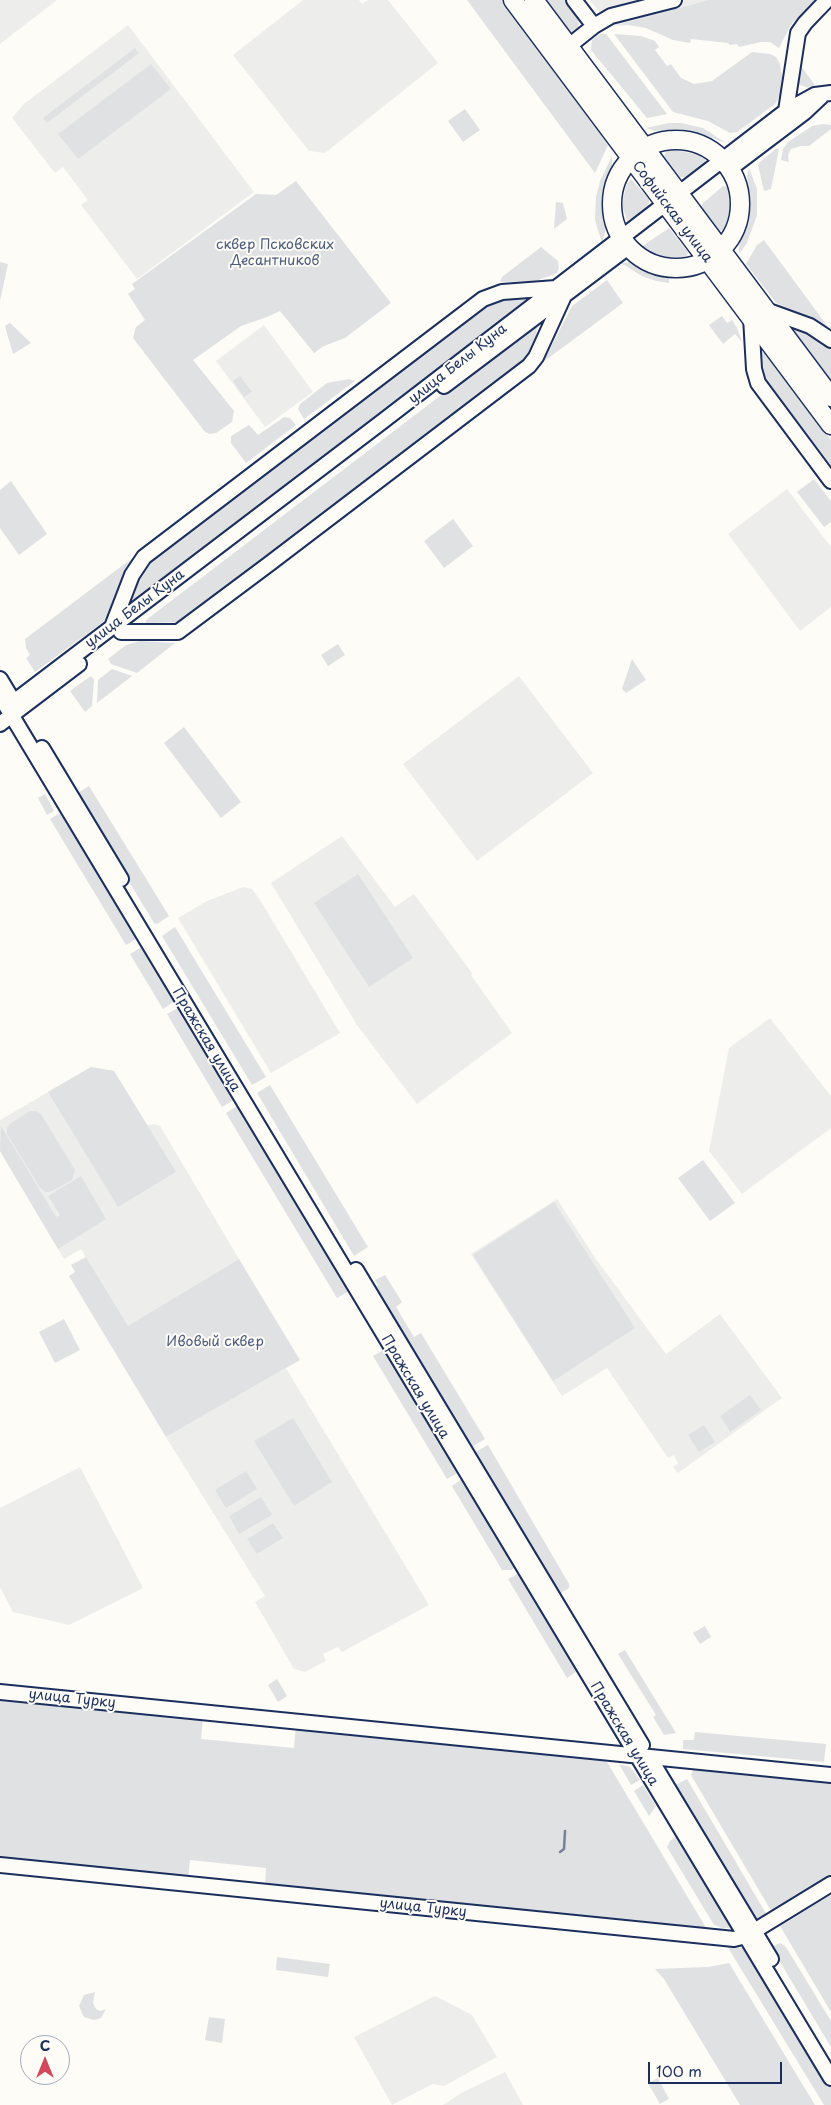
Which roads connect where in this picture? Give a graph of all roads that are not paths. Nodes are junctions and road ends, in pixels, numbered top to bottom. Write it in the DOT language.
graph roads {
  1 [pos="513,0"];
  2 [pos="534,0"];
  3 [pos="574,0"];
  4 [pos="674,0"];
  5 [pos="828,0"];
  6 [pos="594,26"];
  7 [pos="569,46"];
  8 [pos="791,78"];
  9 [pos="823,94"];
  10 [pos="786,111"];
  11 [pos="638,153"];
  12 [pos="727,164"];
  13 [pos="672,198"];
  14 [pos="623,243"];
  15 [pos="715,255"];
  16 [pos="561,291"];
  17 [pos="758,314"];
  18 [pos="831,340"];
  19 [pos="831,397"];
  20 [pos="831,425"];
  21 [pos="831,481"];
  22 [pos="116,629"];
  23 [pos="0,678"];
  24 [pos="9,707"];
  25 [pos="0,724"];
  26 [pos="0,1692"];
  27 [pos="643,1756"];
  28 [pos="831,1775"];
  29 [pos="0,1865"];
  30 [pos="831,1884"];
  31 [pos="750,1934"];
  32 [pos="831,2059"];
  33 [pos="831,2078"];
  1 -- 11 [label="main road, Софийская улица"];
  2 -- 7 [label="main road, Софийская улица"];
  3 -- 6 [label="street"];
  4 -- 6 [label="street"];
  5 -- 8 [label="street"];
  6 -- 7 [label="street"];
  7 -- 11 [label="main road, Софийская улица"];
  8 -- 9 [label="street"];
  8 -- 10 [label="street"];
  9 -- 10 [label="street, улица Белы Куна"];
  9 -- 12 [label="street, улица Белы Куна"];
  10 -- 12 [label="street, улица Белы Куна"];
  11 -- 12 [label="main road"];
  11 -- 13 [label="main road, Софийская улица"];
  11 -- 14 [label="main road"];
  12 -- 13 [label="street, улица Белы Куна"];
  12 -- 15 [label="main road"];
  13 -- 14 [label="street, улица Белы Куна"];
  13 -- 15 [label="main road, Софийская улица"];
  14 -- 15 [label="main road"];
  14 -- 16 [label="street, улица Белы Куна"];
  15 -- 17 [label="main road, Софийская улица"];
  16 -- 22 [label="street, улица Белы Куна"];
  16 -- 22 [label="street"];
  16 -- 22 [label="street"];
  17 -- 18 [label="street"];
  17 -- 19 [label="main road, Софийская улица"];
  17 -- 20 [label="main road, Софийская улица"];
  17 -- 21 [label="street"];
  22 -- 24 [label="street, улица Белы Куна"];
  23 -- 24 [label="street, Пражская улица"];
  24 -- 25 [label="street, улица Белы Куна"];
  24 -- 27 [label="street, Пражская улица"];
  26 -- 27 [label="street, улица Турку"];
  27 -- 28 [label="street, улица Турку"];
  27 -- 31 [label="street, Пражская улица"];
  29 -- 31 [label="street, улица Турку"];
  30 -- 31 [label="street, улица Турку"];
  31 -- 32 [label="street, Пражская улица"];
  31 -- 33 [label="street, Пражская улица"];
}
